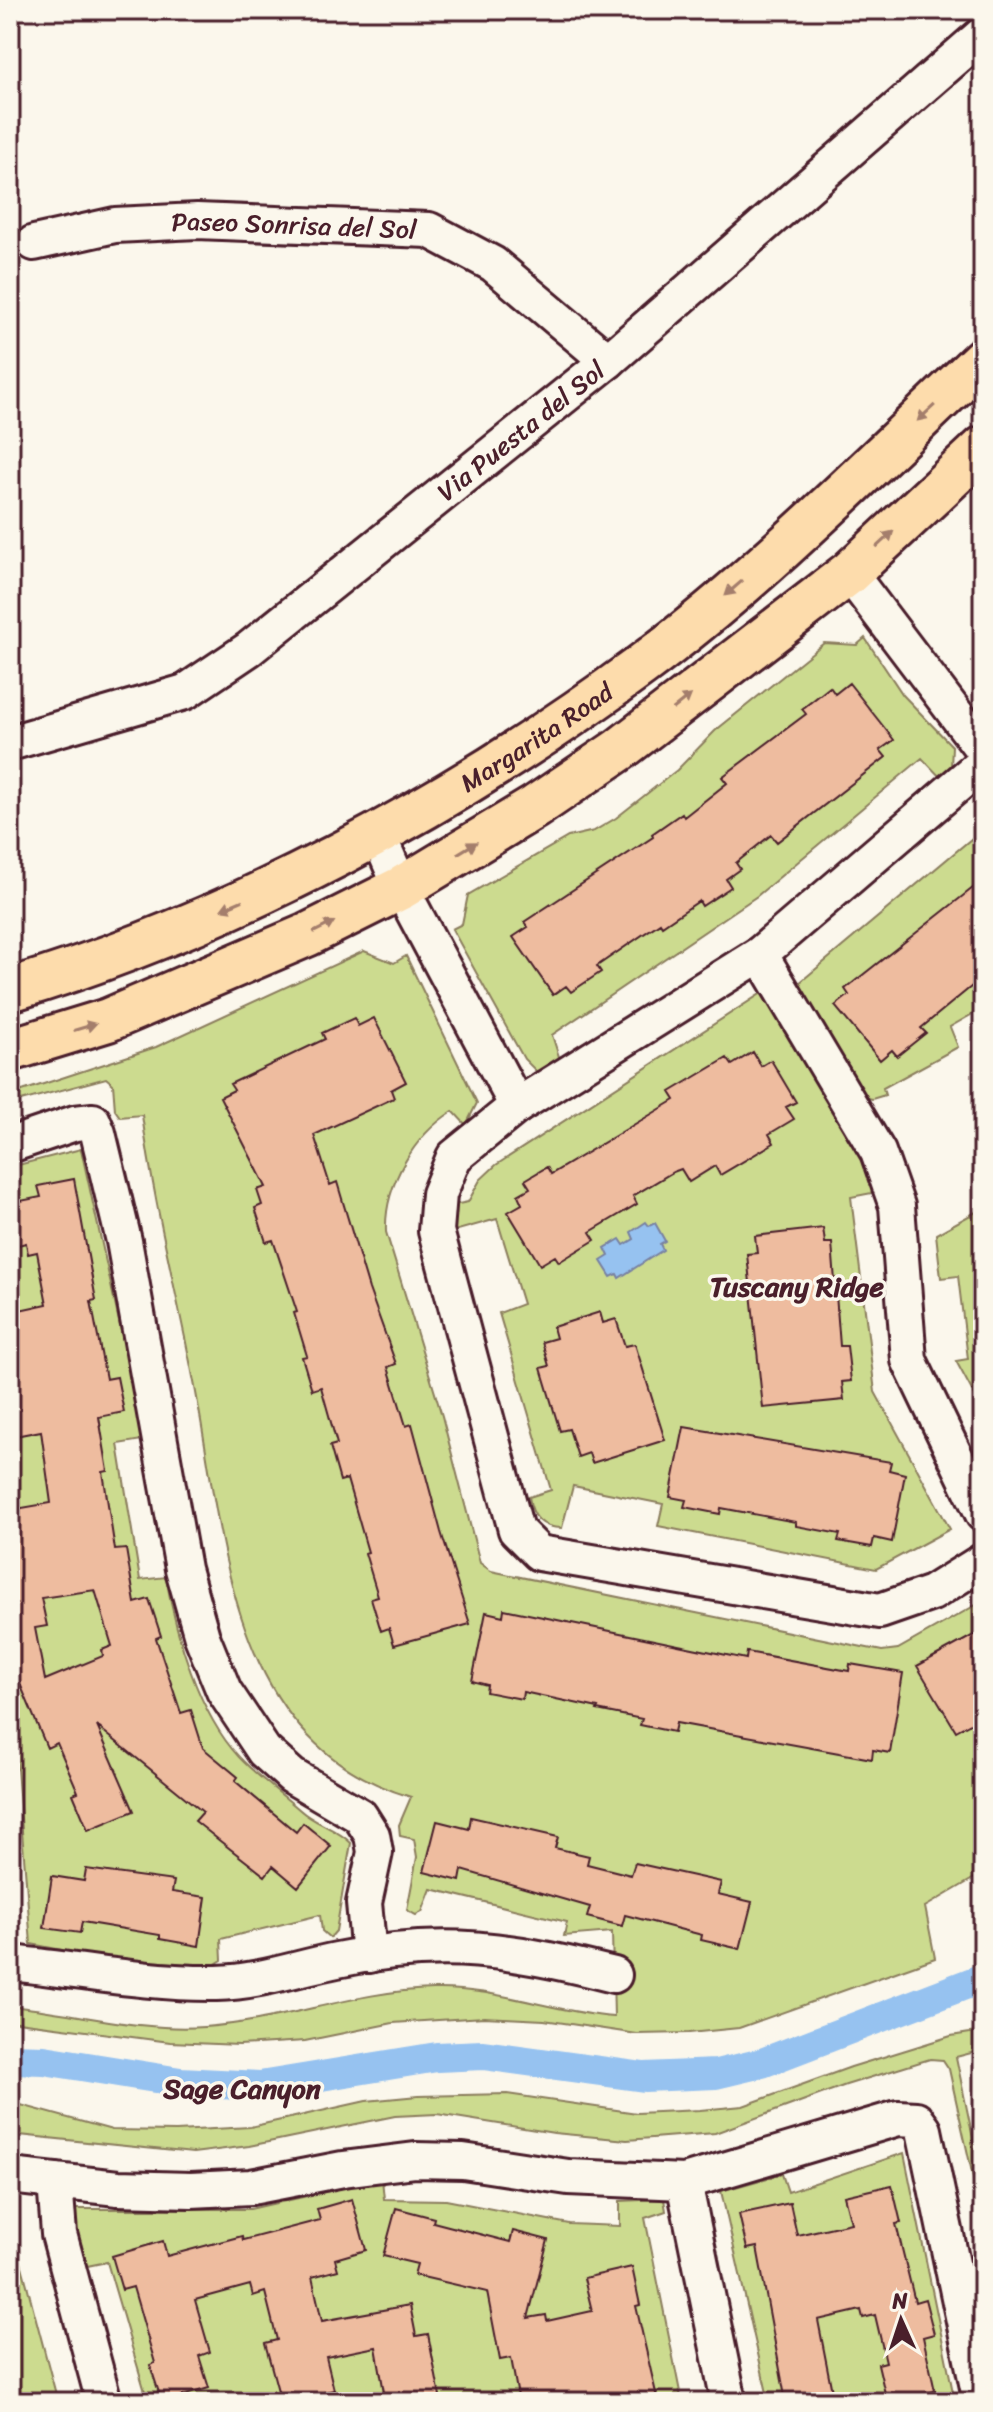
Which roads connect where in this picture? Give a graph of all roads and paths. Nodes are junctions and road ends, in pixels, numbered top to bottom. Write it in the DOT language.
graph roads {
  1 [pos="983,34"];
  2 [pos="34,243"];
  3 [pos="983,359"];
  4 [pos="608,361"];
  5 [pos="983,448"];
  6 [pos="849,573"];
  7 [pos="10,743"];
  8 [pos="983,750"];
  9 [pos="983,763"];
  10 [pos="377,832"];
  11 [pos="401,888"];
  12 [pos="760,954"];
  13 [pos="10,990"];
  14 [pos="10,1050"];
  15 [pos="517,1106"];
  16 [pos="10,1145"];
  17 [pos="983,1514"];
  18 [pos="983,1561"];
  19 [pos="369,1955"];
  20 [pos="10,1963"];
  21 [pos="614,1975"];
  22 [pos="10,2176"];
  23 [pos="55,2181"];
  24 [pos="684,2182"];
  25 [pos="104,2402"];
  26 [pos="729,2402"];
  27 [pos="981,2402"];
  1 -- 4 [label="street, Via Puesta del Sol"];
  2 -- 4 [label="street, Paseo Sonrisa del Sol"];
  3 -- 10 [label="main road, Margarita Road, one-way"];
  4 -- 7 [label="street, Via Puesta del Sol"];
  6 -- 5 [label="main road, one-way"];
  6 -- 8 [label="street"];
  11 -- 6 [label="main road, one-way"];
  9 -- 12 [label="street"];
  10 -- 11 [label="street"];
  10 -- 13 [label="main road, Margarita Road, one-way"];
  14 -- 11 [label="main road, one-way"];
  11 -- 15 [label="street"];
  12 -- 15 [label="street"];
  12 -- 17 [label="street"];
  15 -- 18 [label="street"];
  16 -- 19 [label="street"];
  19 -- 20 [label="street"];
  19 -- 21 [label="street"];
  22 -- 23 [label="street"];
  23 -- 24 [label="street"];
  23 -- 25 [label="street"];
  24 -- 26 [label="street"];
  24 -- 27 [label="street"];
}
